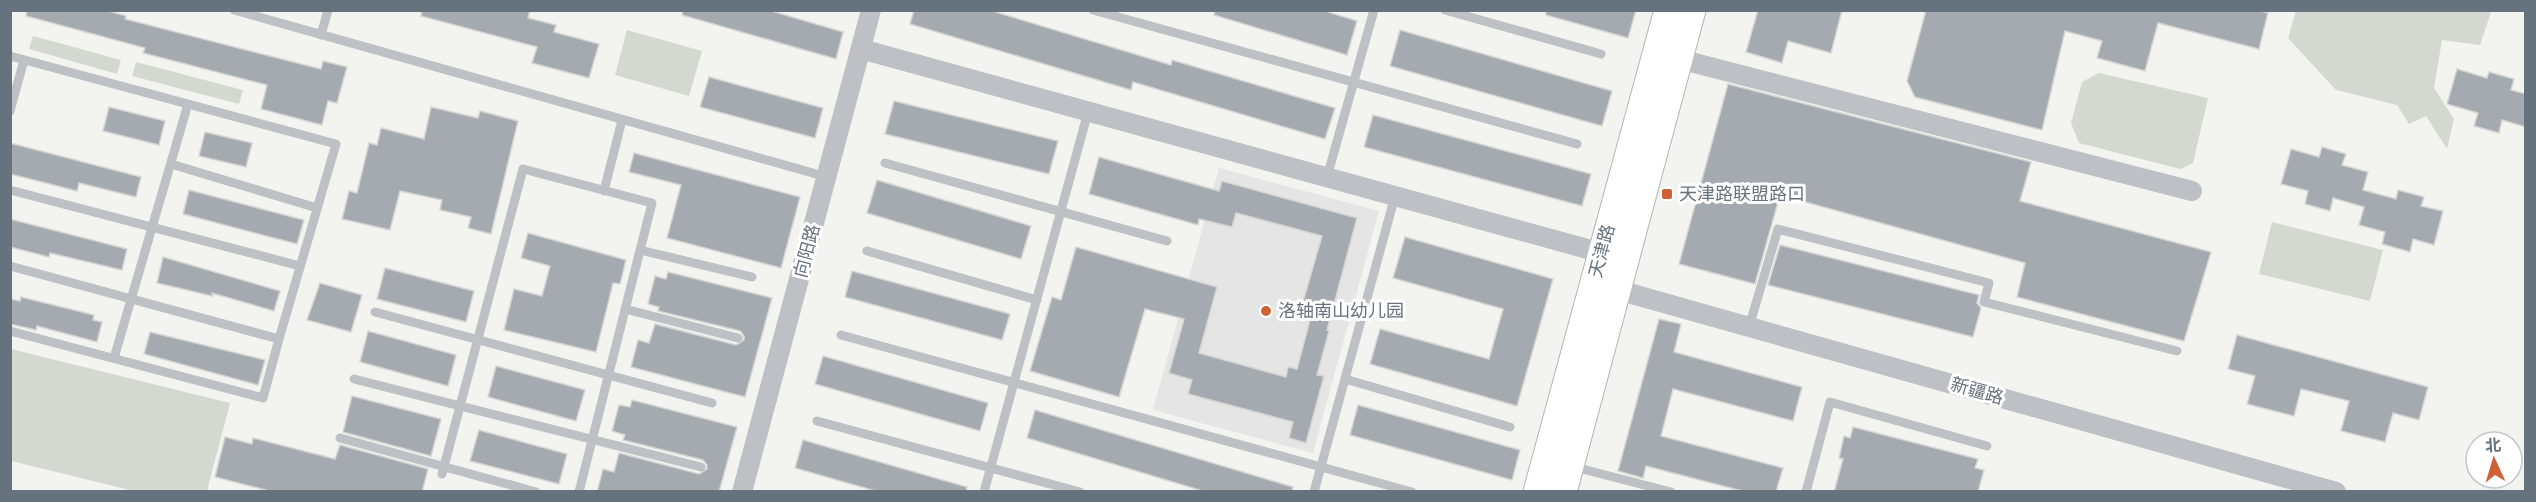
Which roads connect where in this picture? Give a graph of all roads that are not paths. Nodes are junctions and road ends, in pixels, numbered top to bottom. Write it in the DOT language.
graph roads {
  1 [pos="234,10"];
  2 [pos="328,10"];
  3 [pos="871,10"];
  4 [pos="1093,10"];
  5 [pos="1374,10"];
  6 [pos="1445,10"];
  7 [pos="1668,10"];
  8 [pos="1692,10"];
  9 [pos="321,35"];
  10 [pos="861,49"];
  11 [pos="1601,54"];
  12 [pos="10,56"];
  13 [pos="1678,59"];
  14 [pos="24,60"];
  15 [pos="1354,82"];
  16 [pos="188,104"];
  17 [pos="10,111"];
  18 [pos="1088,112"];
  19 [pos="622,120"];
  20 [pos="1577,144"];
  21 [pos="885,163"];
  22 [pos="171,164"];
  23 [pos="826,177"];
  24 [pos="1327,177"];
  25 [pos="10,190"];
  26 [pos="604,190"];
  27 [pos="2192,191"];
  28 [pos="1395,196"];
  29 [pos="317,208"];
  30 [pos="1061,211"];
  31 [pos="152,227"];
  32 [pos="1167,241"];
  33 [pos="640,250"];
  34 [pos="867,250"];
  35 [pos="1613,256"];
  36 [pos="10,266"];
  37 [pos="300,266"];
  38 [pos="752,277"];
  39 [pos="1618,290"];
  40 [pos="132,299"];
  41 [pos="1037,300"];
  42 [pos="625,309"];
  43 [pos="375,312"];
  44 [pos="1749,327"];
  45 [pos="10,331"];
  46 [pos="841,335"];
  47 [pos="738,338"];
  48 [pos="279,339"];
  49 [pos="477,339"];
  50 [pos="2177,351"];
  51 [pos="114,358"];
  52 [pos="608,375"];
  53 [pos="354,379"];
  54 [pos="1345,379"];
  55 [pos="1014,382"];
  56 [pos="712,403"];
  57 [pos="459,406"];
  58 [pos="817,421"];
  59 [pos="1510,427"];
  60 [pos="340,438"];
  61 [pos="592,439"];
  62 [pos="1987,446"];
  63 [pos="1558,463"];
  64 [pos="1321,466"];
  65 [pos="701,467"];
  66 [pos="991,468"];
  67 [pos="442,470"];
  68 [pos="536,492"];
  69 [pos="579,492"];
  70 [pos="742,492"];
  71 [pos="984,492"];
  72 [pos="1080,492"];
  73 [pos="1314,492"];
  74 [pos="1412,492"];
  75 [pos="1537,492"];
  76 [pos="1563,492"];
  77 [pos="1671,492"];
  78 [pos="1806,492"];
  79 [pos="2336,492"];
  1 -- 9 [label="lane"];
  2 -- 9 [label="lane"];
  3 -- 10 [label="street, 向阳路"];
  4 -- 15 [label="lane"];
  5 -- 15 [label="lane"];
  6 -- 11 [label="lane"];
  7 -- 35 [label="main road, 天津路"];
  8 -- 13 [label="main road, 天津路"];
  9 -- 19 [label="lane"];
  10 -- 18 [label="street"];
  10 -- 23 [label="street, 向阳路"];
  12 -- 14 [label="lane"];
  13 -- 27 [label="street"];
  13 -- 35 [label="main road, 天津路"];
  14 -- 16 [label="lane"];
  14 -- 17 [label="lane"];
  15 -- 20 [label="lane"];
  15 -- 24 [label="lane"];
  16 -- 22 [label="lane"];
  16 -- 29 [label="lane"];
  18 -- 24 [label="street"];
  18 -- 30 [label="lane"];
  19 -- 23 [label="lane"];
  19 -- 26 [label="lane"];
  21 -- 30 [label="lane"];
  22 -- 29 [label="lane"];
  22 -- 31 [label="lane"];
  23 -- 70 [label="street, 向阳路"];
  24 -- 28 [label="street"];
  25 -- 31 [label="lane"];
  26 -- 33 [label="lane"];
  26 -- 49 [label="lane"];
  28 -- 35 [label="street"];
  28 -- 54 [label="lane"];
  29 -- 37 [label="lane"];
  30 -- 32 [label="lane"];
  30 -- 41 [label="lane"];
  31 -- 37 [label="lane"];
  31 -- 40 [label="lane"];
  33 -- 38 [label="lane"];
  33 -- 42 [label="lane"];
  34 -- 41 [label="lane"];
  35 -- 39 [label="main road, 天津路"];
  35 -- 63 [label="main road, 天津路"];
  36 -- 40 [label="lane"];
  37 -- 48 [label="lane"];
  39 -- 44 [label="street, 新疆路"];
  39 -- 63 [label="main road, 天津路"];
  40 -- 48 [label="lane"];
  40 -- 51 [label="lane"];
  41 -- 55 [label="lane"];
  42 -- 47 [label="lane"];
  42 -- 52 [label="lane"];
  43 -- 49 [label="lane"];
  44 -- 50 [label="lane"];
  44 -- 79 [label="street, 新疆路"];
  45 -- 51 [label="lane"];
  46 -- 55 [label="lane"];
  48 -- 51 [label="lane"];
  49 -- 52 [label="lane"];
  49 -- 57 [label="lane"];
  52 -- 56 [label="lane"];
  52 -- 61 [label="lane"];
  53 -- 57 [label="lane"];
  54 -- 59 [label="lane"];
  54 -- 64 [label="lane"];
  55 -- 64 [label="lane"];
  55 -- 66 [label="lane"];
  57 -- 61 [label="lane"];
  57 -- 67 [label="lane"];
  58 -- 66 [label="lane"];
  60 -- 67 [label="lane"];
  61 -- 65 [label="lane"];
  61 -- 69 [label="lane"];
  62 -- 78 [label="lane"];
  63 -- 75 [label="main road, 天津路"];
  63 -- 76 [label="main road, 天津路"];
  63 -- 77 [label="lane"];
  64 -- 73 [label="lane"];
  64 -- 74 [label="lane"];
  66 -- 71 [label="lane"];
  66 -- 72 [label="lane"];
  67 -- 68 [label="lane"];
}
